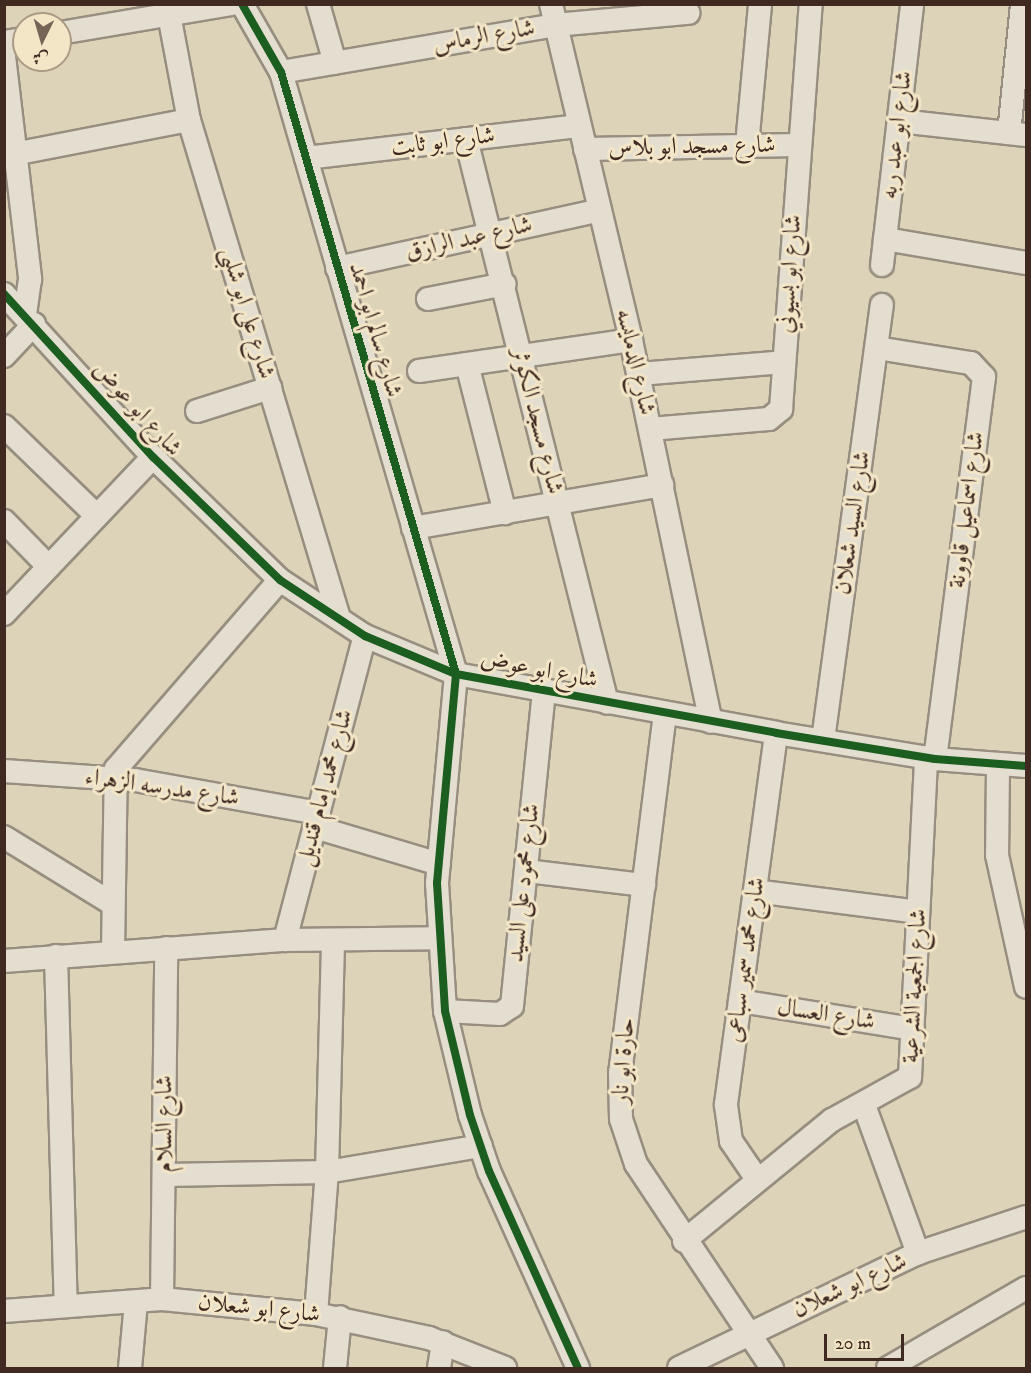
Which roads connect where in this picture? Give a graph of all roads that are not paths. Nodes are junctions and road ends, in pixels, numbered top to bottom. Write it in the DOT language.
graph roads {
  1 [pos="231,4"];
  2 [pos="242,4"];
  3 [pos="318,4"];
  4 [pos="760,4"];
  5 [pos="811,4"];
  6 [pos="912,4"];
  7 [pos="1022,4"];
  8 [pos="168,10"];
  9 [pos="688,13"];
  10 [pos="553,15"];
  11 [pos="72,30"];
  12 [pos="4,56"];
  13 [pos="335,63"];
  14 [pos="281,72"];
  15 [pos="189,120"];
  16 [pos="898,121"];
  17 [pos="579,126"];
  18 [pos="1018,134"];
  19 [pos="466,139"];
  20 [pos="747,145"];
  21 [pos="799,145"];
  22 [pos="585,150"];
  23 [pos="19,153"];
  24 [pos="306,158"];
  25 [pos="600,210"];
  26 [pos="492,234"];
  27 [pos="885,239"];
  28 [pos="1026,263"];
  29 [pos="882,265"];
  30 [pos="337,268"];
  31 [pos="505,284"];
  32 [pos="4,294"];
  33 [pos="428,299"];
  34 [pos="882,305"];
  35 [pos="30,319"];
  36 [pos="631,340"];
  37 [pos="877,348"];
  38 [pos="4,356"];
  39 [pos="521,356"];
  40 [pos="784,362"];
  41 [pos="467,364"];
  42 [pos="419,371"];
  43 [pos="639,374"];
  44 [pos="270,388"];
  45 [pos="197,411"];
  46 [pos="4,426"];
  47 [pos="650,429"];
  48 [pos="153,457"];
  49 [pos="662,485"];
  50 [pos="558,504"];
  51 [pos="505,513"];
  52 [pos="97,516"];
  53 [pos="4,521"];
  54 [pos="412,528"];
  55 [pos="49,567"];
  56 [pos="279,580"];
  57 [pos="4,614"];
  58 [pos="339,618"];
  59 [pos="365,636"];
  60 [pos="456,674"];
  61 [pos="544,690"];
  62 [pos="607,703"];
  63 [pos="665,712"];
  64 [pos="711,722"];
  65 [pos="777,733"];
  66 [pos="823,740"];
  67 [pos="930,758"];
  68 [pos="998,766"];
  69 [pos="1026,766"];
  70 [pos="4,771"];
  71 [pos="114,777"];
  72 [pos="317,820"];
  73 [pos="4,837"];
  74 [pos="439,864"];
  75 [pos="526,871"];
  76 [pos="644,885"];
  77 [pos="755,891"];
  78 [pos="113,904"];
  79 [pos="918,912"];
  80 [pos="438,938"];
  81 [pos="285,940"];
  82 [pos="333,942"];
  83 [pos="166,948"];
  84 [pos="113,951"];
  85 [pos="56,956"];
  86 [pos="4,961"];
  87 [pos="1025,978"];
  88 [pos="740,1001"];
  89 [pos="445,1011"];
  90 [pos="913,1029"];
  91 [pos="864,1105"];
  92 [pos="481,1146"];
  93 [pos="327,1172"];
  94 [pos="165,1175"];
  95 [pos="757,1179"];
  96 [pos="1026,1217"];
  97 [pos="684,1241"];
  98 [pos="918,1253"];
  99 [pos="1026,1288"];
  100 [pos="162,1299"];
  101 [pos="136,1302"];
  102 [pos="66,1305"];
  103 [pos="4,1311"];
  104 [pos="316,1314"];
  105 [pos="340,1317"];
  106 [pos="747,1334"];
  107 [pos="443,1342"];
  108 [pos="130,1368"];
  109 [pos="335,1368"];
  110 [pos="439,1368"];
  111 [pos="505,1368"];
  112 [pos="578,1368"];
  113 [pos="679,1368"];
  114 [pos="772,1368"];
  115 [pos="888,1368"];
  1 -- 8 [label="street"];
  2 -- 14 [label="street, شارع سالم ابو احمد"];
  3 -- 13 [label="street"];
  4 -- 20 [label="street"];
  5 -- 21 [label="street, شارع ابو بسيوني"];
  6 -- 16 [label="street, شارع ابو عبد ربه"];
  7 -- 18 [label="street"];
  8 -- 11 [label="street"];
  8 -- 15 [label="street, شارع على ابو شلبى"];
  9 -- 10 [label="street, شارع الرماس"];
  10 -- 13 [label="street, شارع الرماس"];
  10 -- 17 [label="street, شارع الدمايسه"];
  12 -- 23 [label="street"];
  13 -- 14 [label="street, شارع الرماس"];
  14 -- 24 [label="street, شارع سالم ابو احمد"];
  15 -- 23 [label="street"];
  15 -- 44 [label="street, شارع على ابو شلبى"];
  16 -- 18 [label="street"];
  16 -- 27 [label="street, شارع ابو عبد ربه"];
  17 -- 19 [label="street, شارع ابو ثابت"];
  17 -- 22 [label="street, شارع الدمايسه"];
  19 -- 24 [label="street, شارع ابو ثابت"];
  19 -- 26 [label="street, شارع مسجد الكوثر"];
  20 -- 21 [label="street, شارع مسجد ابو بلاس"];
  20 -- 22 [label="street, شارع مسجد ابو بلاس"];
  21 -- 40 [label="street, شارع ابو بسيوني"];
  22 -- 25 [label="street, شارع الدمايسه"];
  23 -- 35 [label="street"];
  24 -- 30 [label="street, شارع سالم ابو احمد"];
  25 -- 26 [label="street, شارع عبد الرازق"];
  25 -- 36 [label="street, شارع الدمايسه"];
  26 -- 30 [label="street, شارع عبد الرازق"];
  26 -- 31 [label="street, شارع مسجد الكوثر"];
  27 -- 28 [label="street"];
  27 -- 29 [label="street, شارع ابو عبد ربه"];
  30 -- 54 [label="street, شارع سالم ابو احمد"];
  31 -- 33 [label="street"];
  31 -- 39 [label="street, شارع مسجد الكوثر"];
  32 -- 35 [label="street, شارع ابو عوض"];
  34 -- 37 [label="street, شارع السيد شعلان"];
  35 -- 38 [label="street"];
  35 -- 48 [label="street, شارع ابو عوض"];
  36 -- 39 [label="street"];
  36 -- 43 [label="street, شارع الدمايسه"];
  37 -- 66 [label="street, شارع السيد شعلان"];
  37 -- 67 [label="street, شارع اسماعيل قاوونة"];
  39 -- 41 [label="street"];
  39 -- 50 [label="street, شارع مسجد الكوثر"];
  40 -- 43 [label="street"];
  40 -- 47 [label="street, شارع ابو بسيوني"];
  41 -- 42 [label="street"];
  41 -- 51 [label="street"];
  43 -- 47 [label="street, شارع الدمايسه"];
  44 -- 45 [label="street"];
  44 -- 58 [label="street, شارع على ابو شلبى"];
  46 -- 52 [label="street"];
  47 -- 49 [label="street, شارع الدمايسه"];
  48 -- 52 [label="street"];
  48 -- 56 [label="street, شارع ابو عوض"];
  49 -- 50 [label="street"];
  49 -- 64 [label="street, شارع الدمايسه"];
  50 -- 51 [label="street"];
  50 -- 62 [label="street, شارع مسجد الكوثر"];
  51 -- 54 [label="street"];
  52 -- 55 [label="street"];
  53 -- 55 [label="street"];
  54 -- 60 [label="street, شارع سالم ابو احمد"];
  55 -- 57 [label="street"];
  56 -- 58 [label="street, شارع ابو عوض"];
  56 -- 71 [label="street"];
  58 -- 59 [label="street, شارع ابو عوض"];
  59 -- 60 [label="street, شارع ابو عوض"];
  59 -- 72 [label="street, شارع محمد إمام قنديل"];
  60 -- 61 [label="street, شارع ابو عوض"];
  60 -- 74 [label="street"];
  61 -- 62 [label="street, شارع ابو عوض"];
  61 -- 75 [label="street, شارع محمود على السيد"];
  62 -- 63 [label="street, شارع ابو عوض"];
  63 -- 64 [label="street, شارع ابو عوض"];
  63 -- 76 [label="street, حارة ابو نار"];
  64 -- 65 [label="street, شارع ابو عوض"];
  65 -- 66 [label="street, شارع ابو عوض"];
  65 -- 77 [label="street, شارع محمد سمير سباعى"];
  66 -- 67 [label="street, شارع ابو عوض"];
  67 -- 68 [label="street, شارع ابو عوض"];
  67 -- 79 [label="street, شارع الجمعية الشرعية"];
  68 -- 69 [label="street, شارع ابو عوض"];
  68 -- 87 [label="street"];
  70 -- 71 [label="street, شارع مدرسه الزهراء"];
  71 -- 72 [label="street, شارع مدرسه الزهراء"];
  71 -- 78 [label="street"];
  72 -- 74 [label="street, شارع مدرسه الزهراء"];
  72 -- 81 [label="street, شارع محمد إمام قنديل"];
  73 -- 78 [label="street"];
  74 -- 80 [label="street"];
  75 -- 76 [label="street"];
  75 -- 89 [label="street, شارع محمود على السيد"];
  76 -- 97 [label="street, حارة ابو نار"];
  77 -- 79 [label="street"];
  77 -- 88 [label="street, شارع محمد سمير سباعى"];
  78 -- 84 [label="street"];
  79 -- 90 [label="street, شارع الجمعية الشرعية"];
  80 -- 82 [label="street"];
  80 -- 89 [label="street"];
  81 -- 82 [label="street"];
  81 -- 83 [label="street"];
  82 -- 93 [label="street"];
  83 -- 84 [label="street"];
  83 -- 94 [label="street, شارع السلام"];
  84 -- 85 [label="street"];
  85 -- 86 [label="street"];
  85 -- 102 [label="street"];
  88 -- 90 [label="street, شارع العسال"];
  88 -- 95 [label="street, شارع محمد سمير سباعى"];
  89 -- 92 [label="street"];
  90 -- 91 [label="street, شارع الجمعية الشرعية"];
  91 -- 95 [label="street, شارع الجمعية الشرعية"];
  91 -- 98 [label="street"];
  92 -- 93 [label="street"];
  92 -- 112 [label="street"];
  93 -- 94 [label="street"];
  93 -- 104 [label="street"];
  94 -- 100 [label="street, شارع السلام"];
  95 -- 97 [label="street, شارع الجمعية الشرعية"];
  96 -- 98 [label="street, شارع ابو شعلان"];
  97 -- 106 [label="street, حارة ابو نار"];
  98 -- 106 [label="street, شارع ابو شعلان"];
  99 -- 115 [label="street"];
  100 -- 101 [label="street, شارع ابو شعلان"];
  100 -- 104 [label="street, شارع ابو شعلان"];
  101 -- 102 [label="street, شارع ابو شعلان"];
  101 -- 108 [label="street"];
  102 -- 103 [label="street, شارع ابو شعلان"];
  104 -- 105 [label="street, شارع ابو شعلان"];
  105 -- 107 [label="street, شارع ابو شعلان"];
  105 -- 109 [label="street"];
  106 -- 113 [label="street, شارع ابو شعلان"];
  106 -- 114 [label="street, حارة ابو نار"];
  107 -- 110 [label="street"];
  107 -- 111 [label="street, شارع ابو شعلان"];
}
